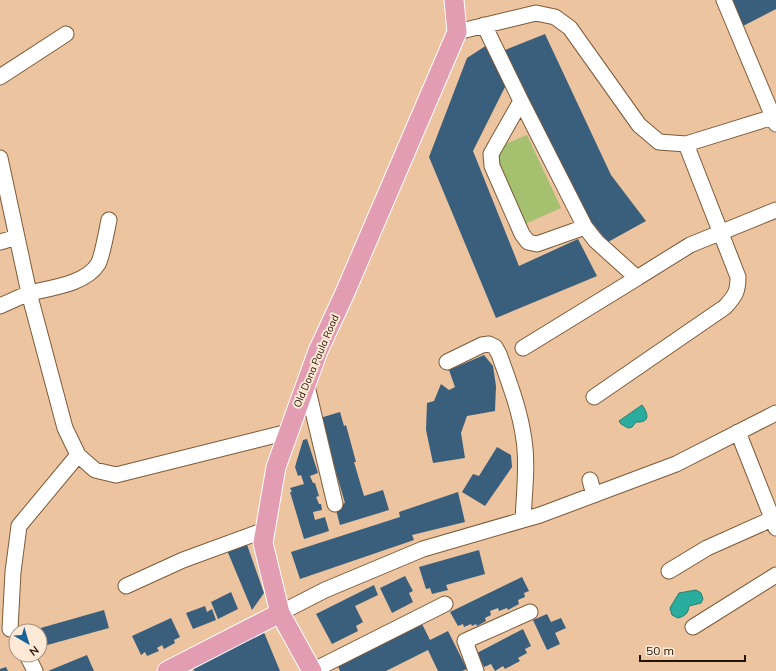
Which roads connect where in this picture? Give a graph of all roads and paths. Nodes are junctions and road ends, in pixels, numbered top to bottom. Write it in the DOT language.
graph roads {
  1 [pos="454,0"];
  2 [pos="724,0"];
  3 [pos="484,25"];
  4 [pos="457,32"];
  5 [pos="66,34"];
  6 [pos="0,77"];
  7 [pos="521,101"];
  8 [pos="775,121"];
  9 [pos="686,144"];
  10 [pos="0,158"];
  11 [pos="776,210"];
  12 [pos="109,220"];
  13 [pos="585,227"];
  14 [pos="722,232"];
  15 [pos="17,237"];
  16 [pos="0,242"];
  17 [pos="637,278"];
  18 [pos="29,293"];
  19 [pos="0,306"];
  20 [pos="523,348"];
  21 [pos="447,362"];
  22 [pos="306,382"];
  23 [pos="594,397"];
  24 [pos="776,413"];
  25 [pos="288,432"];
  26 [pos="738,432"];
  27 [pos="78,455"];
  28 [pos="590,480"];
  29 [pos="594,495"];
  30 [pos="335,504"];
  31 [pos="523,520"];
  32 [pos="774,524"];
  33 [pos="265,530"];
  34 [pos="668,571"];
  35 [pos="776,575"];
  36 [pos="126,586"];
  37 [pos="445,604"];
  38 [pos="280,612"];
  39 [pos="530,612"];
  40 [pos="10,623"];
  41 [pos="693,627"];
  42 [pos="167,671"];
  43 [pos="312,671"];
  44 [pos="476,671"];
  1 -- 4 [label="main road, Old Dona Paula Road"];
  2 -- 8 [label="street"];
  3 -- 4 [label="street"];
  3 -- 7 [label="street"];
  3 -- 9 [label="street"];
  4 -- 22 [label="main road, Old Dona Paula Road"];
  5 -- 6 [label="street"];
  7 -- 13 [label="street"];
  7 -- 13 [label="street"];
  8 -- 9 [label="street"];
  9 -- 14 [label="street"];
  10 -- 15 [label="street"];
  11 -- 14 [label="street"];
  12 -- 18 [label="street"];
  13 -- 17 [label="street"];
  14 -- 17 [label="street"];
  14 -- 23 [label="street"];
  15 -- 16 [label="street"];
  15 -- 18 [label="street"];
  17 -- 20 [label="street"];
  18 -- 19 [label="street"];
  18 -- 27 [label="street"];
  21 -- 31 [label="street"];
  22 -- 25 [label="main road, Old Dona Paula Road"];
  22 -- 30 [label="street"];
  24 -- 26 [label="street"];
  25 -- 27 [label="street"];
  25 -- 33 [label="main road, Old Dona Paula Road"];
  26 -- 29 [label="street"];
  26 -- 32 [label="street"];
  27 -- 40 [label="street"];
  28 -- 29 [label="street"];
  29 -- 31 [label="street"];
  31 -- 38 [label="street"];
  32 -- 34 [label="street"];
  33 -- 36 [label="street"];
  33 -- 38 [label="main road, Old Dona Paula Road"];
  35 -- 41 [label="street"];
  37 -- 43 [label="street"];
  38 -- 42 [label="main road"];
  38 -- 43 [label="main road, Old Dona Paula Road"];
  39 -- 44 [label="street"];
}
